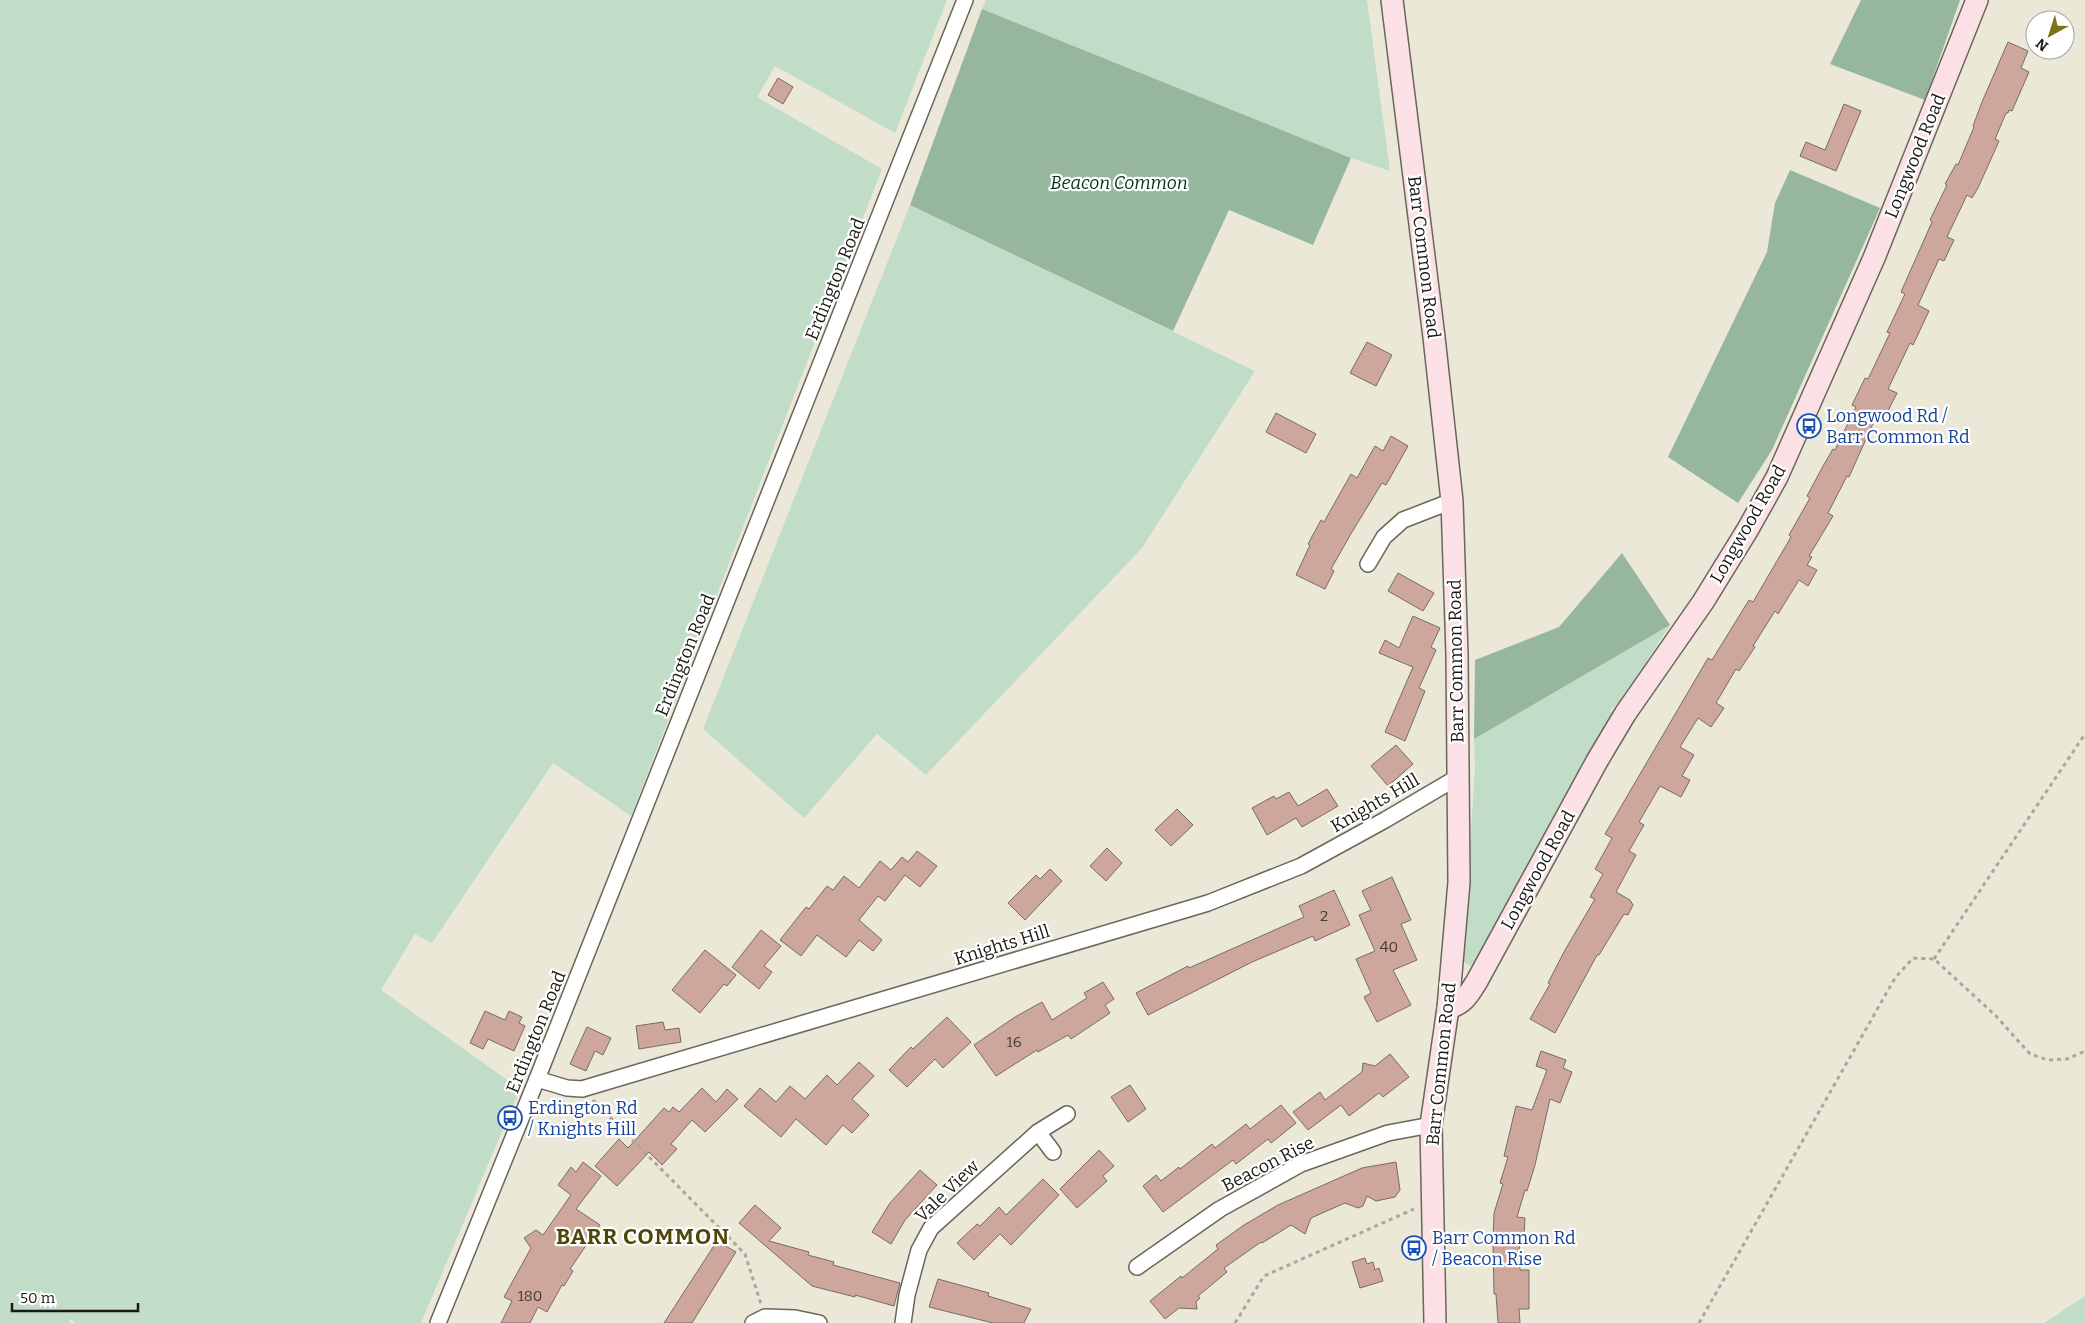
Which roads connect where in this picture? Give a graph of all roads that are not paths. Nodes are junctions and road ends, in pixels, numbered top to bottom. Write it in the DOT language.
graph roads {
  1 [pos="965,0"];
  2 [pos="1392,0"];
  3 [pos="1977,0"];
  4 [pos="1452,502"];
  5 [pos="1368,564"];
  6 [pos="1458,777"];
  7 [pos="1448,1008"];
  8 [pos="538,1079"];
  9 [pos="1067,1114"];
  10 [pos="1431,1124"];
  11 [pos="1038,1132"];
  12 [pos="1053,1152"];
  13 [pos="1137,1267"];
  14 [pos="759,1320"];
  15 [pos="438,1323"];
  16 [pos="819,1323"];
  17 [pos="903,1323"];
  18 [pos="1434,1323"];
  1 -- 8 [label="street, Erdington Road"];
  2 -- 4 [label="main road, Barr Common Road"];
  3 -- 7 [label="main road, Longwood Road"];
  4 -- 5 [label="street"];
  4 -- 6 [label="main road, Barr Common Road"];
  6 -- 7 [label="main road, Barr Common Road"];
  6 -- 8 [label="street, Knights Hill"];
  7 -- 10 [label="main road, Barr Common Road"];
  8 -- 15 [label="street, Erdington Road"];
  9 -- 11 [label="street, Vale View"];
  10 -- 13 [label="street, Beacon Rise"];
  10 -- 18 [label="main road, Barr Common Road"];
  11 -- 12 [label="street"];
  11 -- 17 [label="street, Vale View"];
  14 -- 16 [label="street"];
}
